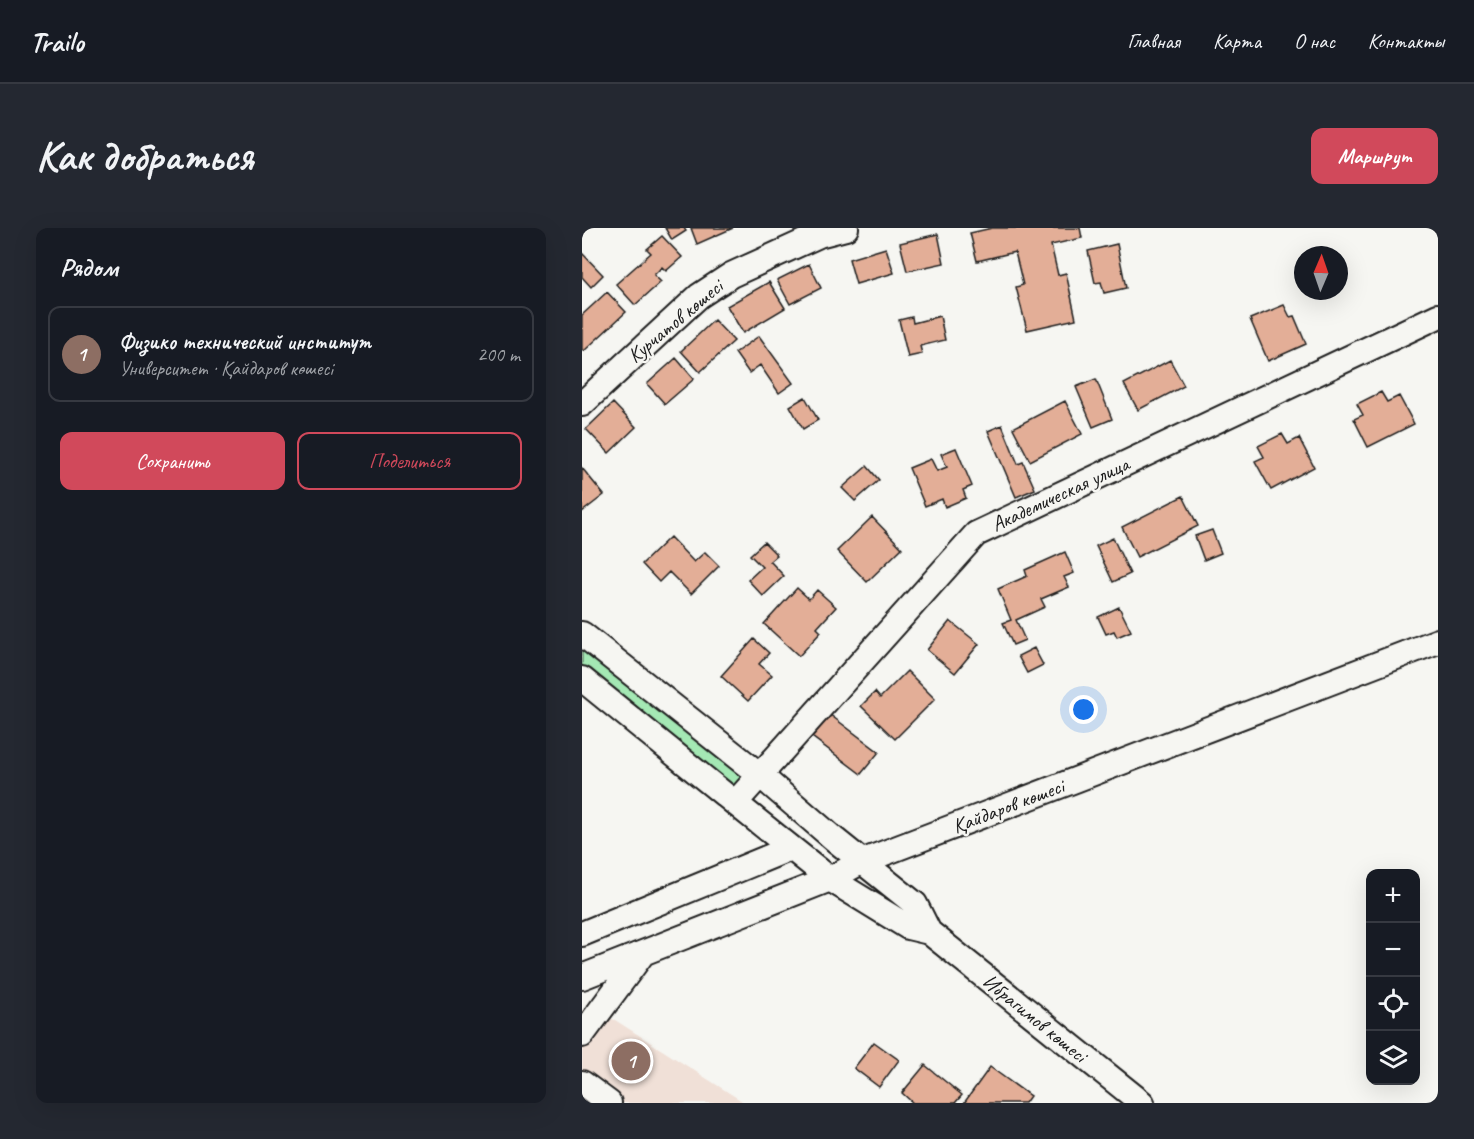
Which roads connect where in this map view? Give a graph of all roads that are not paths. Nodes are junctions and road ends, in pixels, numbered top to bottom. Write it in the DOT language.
graph roads {
  1 [pos="846,228"];
  2 [pos="818,232"];
  3 [pos="1438,316"];
  4 [pos="582,404"];
  5 [pos="582,634"];
  6 [pos="1438,641"];
  7 [pos="582,679"];
  8 [pos="761,776"];
  9 [pos="735,803"];
  10 [pos="791,848"];
  11 [pos="861,862"];
  12 [pos="830,879"];
  13 [pos="929,932"];
  14 [pos="582,934"];
  15 [pos="643,953"];
  16 [pos="582,977"];
  17 [pos="582,1035"];
  18 [pos="582,1083"];
  19 [pos="609,1103"];
  20 [pos="1142,1103"];
  1 -- 2 [label="street, Курчатов көшесі"];
  2 -- 4 [label="street, Курчатов көшесі"];
  3 -- 8 [label="street, Академическая улица"];
  5 -- 8 [label="street, Ибрагимов көшесі"];
  6 -- 11 [label="street, Қайдаров көшесі"];
  7 -- 9 [label="street, Ибрагимов көшесі"];
  8 -- 9 [label="street"];
  8 -- 11 [label="street, Ибрагимов көшесі"];
  9 -- 10 [label="street, Ибрагимов көшесі"];
  10 -- 12 [label="street, Ибрагимов көшесі"];
  10 -- 14 [label="street"];
  11 -- 12 [label="street, Қайдаров көшесі"];
  11 -- 13 [label="street, Ибрагимов көшесі"];
  12 -- 13 [label="street, Ибрагимов көшесі"];
  12 -- 15 [label="street, Қайдаров көшесі"];
  13 -- 20 [label="street, Ибрагимов көшесі"];
  15 -- 16 [label="street, Қайдаров көшесі"];
  15 -- 17 [label="street"];
  18 -- 19 [label="street"];
}
